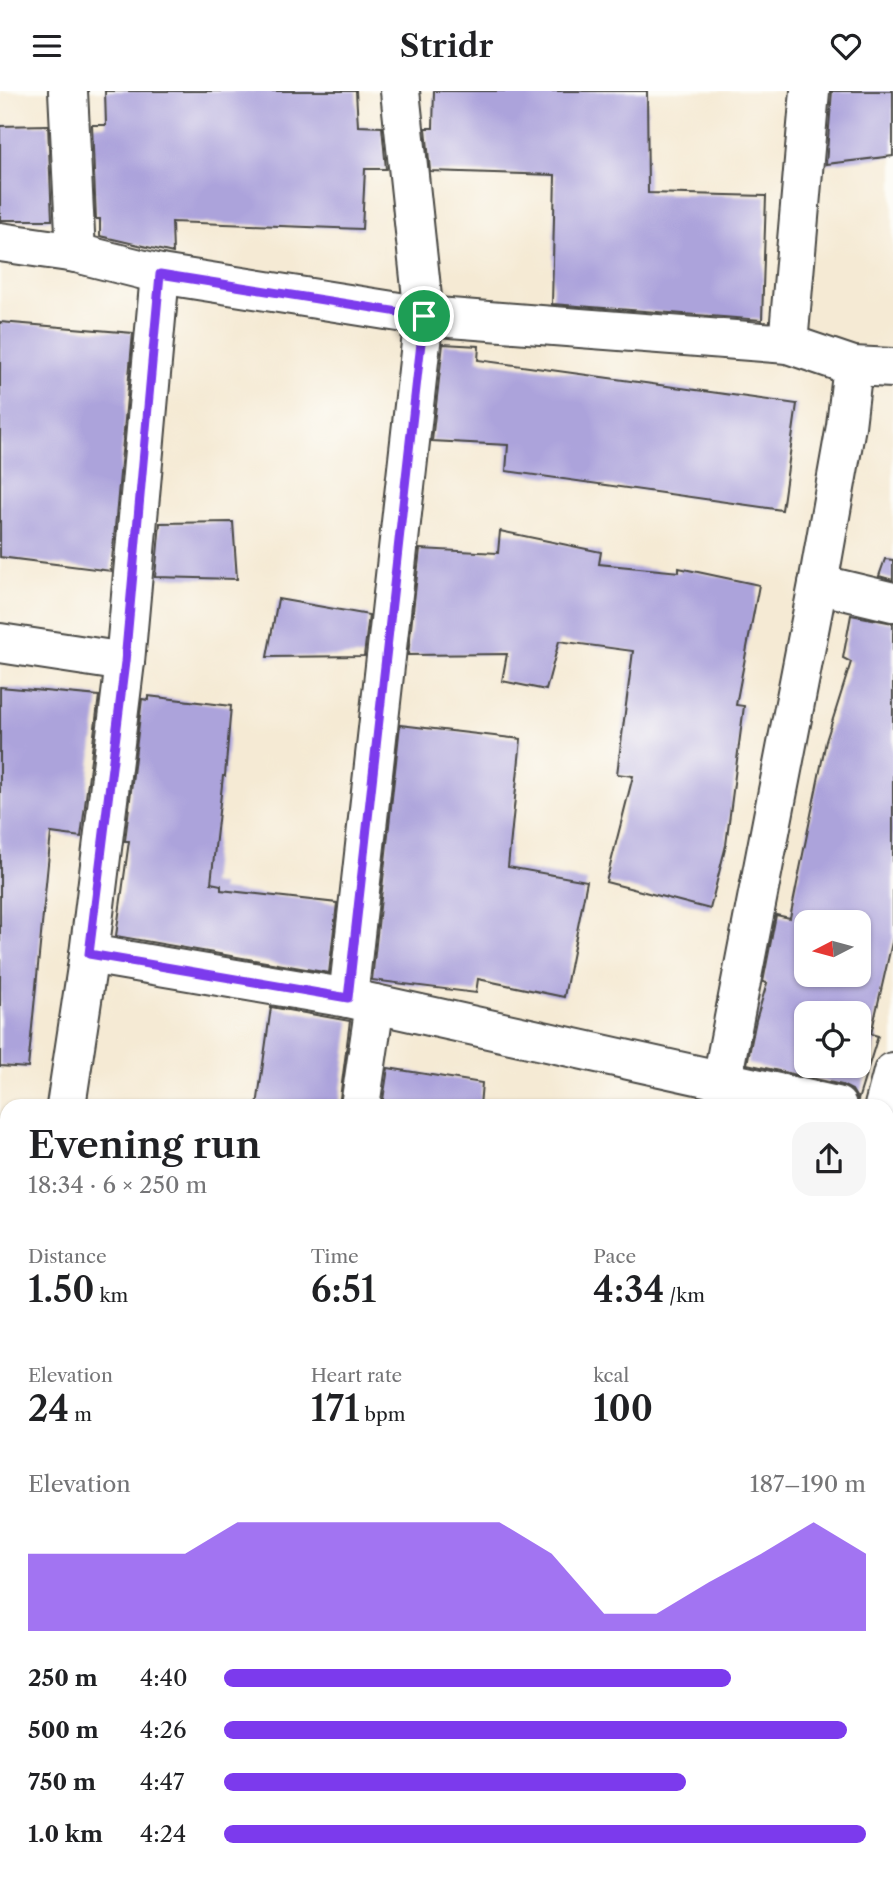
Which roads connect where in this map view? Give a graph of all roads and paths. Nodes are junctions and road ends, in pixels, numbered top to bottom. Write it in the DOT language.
graph roads {
  1 [pos="68,91"];
  2 [pos="400,91"];
  3 [pos="810,91"];
  4 [pos="0,242"];
  5 [pos="76,253"];
  6 [pos="160,274"];
  7 [pos="424,316"];
  8 [pos="788,344"];
  9 [pos="853,366"];
  10 [pos="893,368"];
  11 [pos="818,583"];
  12 [pos="893,602"];
  13 [pos="0,643"];
  14 [pos="125,662"];
  15 [pos="89,954"];
  16 [pos="362,1001"];
  17 [pos="893,1072"];
  18 [pos="722,1080"];
  19 [pos="66,1099"];
  20 [pos="360,1099"];
  21 [pos="806,1099"];
  22 [pos="886,1099"];
  1 -- 5 [label="street"];
  2 -- 7 [label="street"];
  3 -- 8 [label="street"];
  4 -- 5 [label="street"];
  5 -- 6 [label="street"];
  6 -- 7 [label="street"];
  6 -- 14 [label="street"];
  7 -- 8 [label="street"];
  7 -- 16 [label="street"];
  8 -- 9 [label="street"];
  9 -- 10 [label="street"];
  9 -- 11 [label="street"];
  11 -- 12 [label="street"];
  11 -- 18 [label="street"];
  13 -- 14 [label="street"];
  14 -- 15 [label="street"];
  15 -- 16 [label="street"];
  15 -- 19 [label="street"];
  16 -- 18 [label="street"];
  16 -- 20 [label="street"];
  17 -- 22 [label="street"];
  18 -- 21 [label="street"];
}
